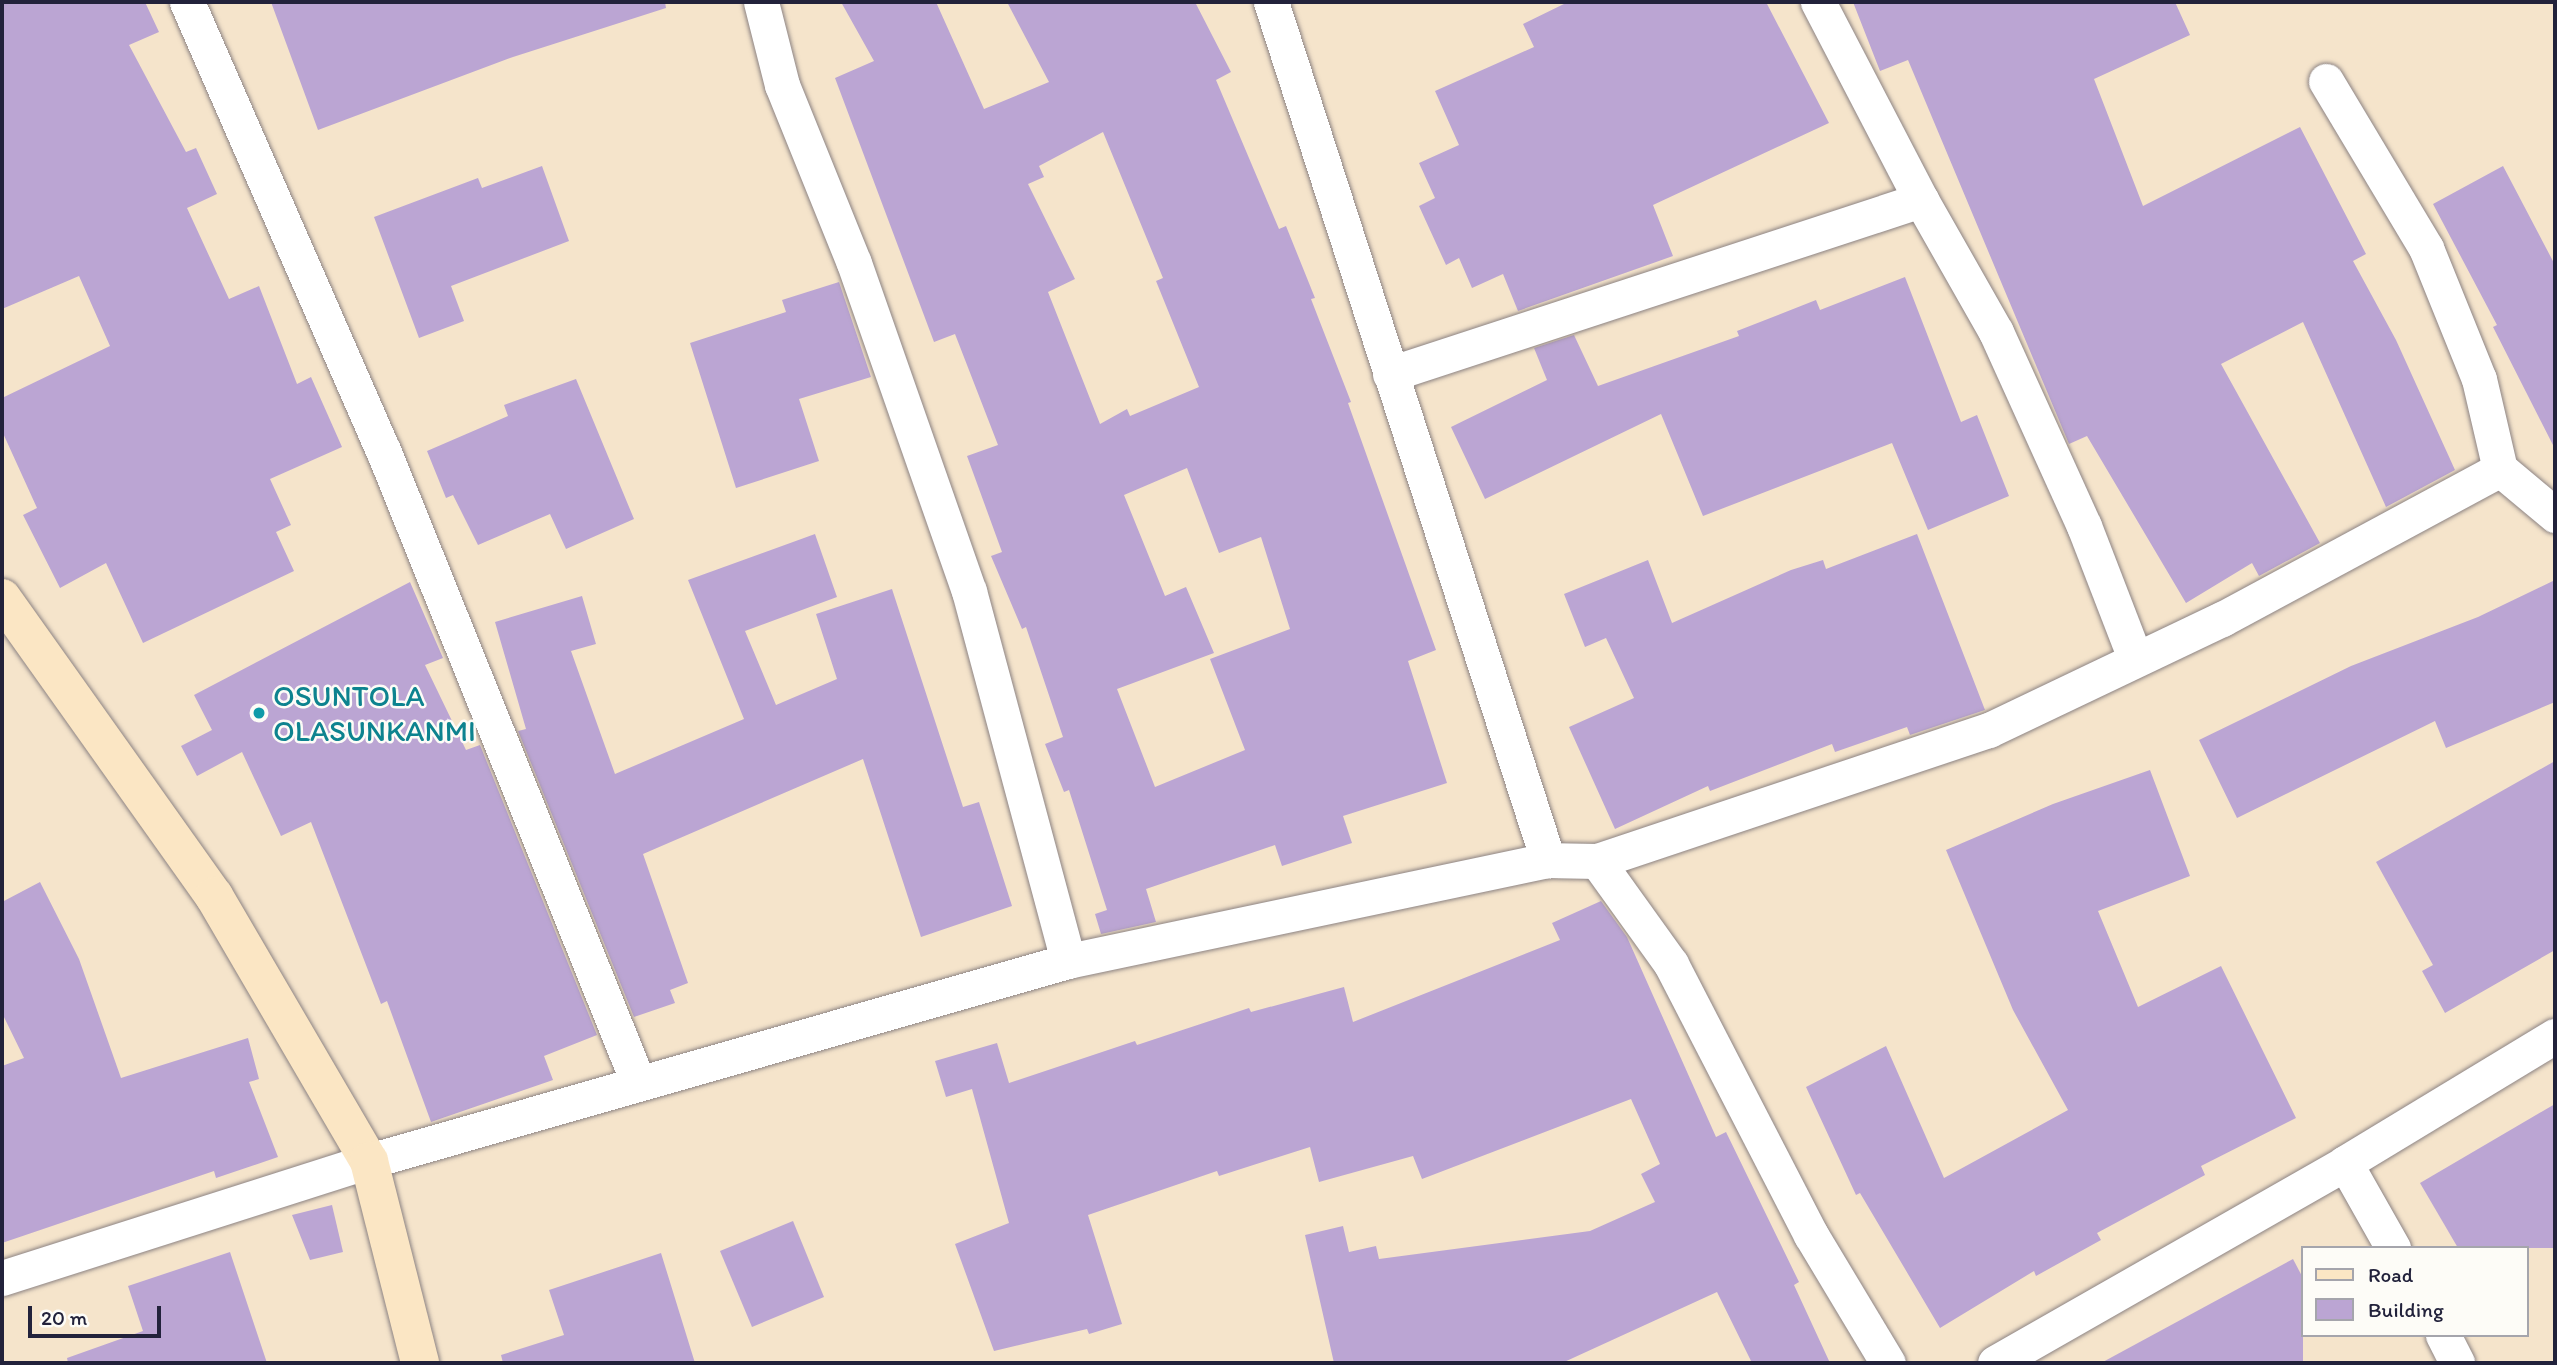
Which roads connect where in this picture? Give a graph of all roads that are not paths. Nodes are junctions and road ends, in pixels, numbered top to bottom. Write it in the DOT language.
graph roads {
  1 [pos="187,2"];
  2 [pos="761,2"];
  3 [pos="1271,2"];
  4 [pos="1818,2"];
  5 [pos="2326,81"];
  6 [pos="1921,200"];
  7 [pos="1390,374"];
  8 [pos="2500,469"];
  9 [pos="2555,515"];
  10 [pos="2,598"];
  11 [pos="2135,658"];
  12 [pos="1548,860"];
  13 [pos="1597,862"];
  14 [pos="1068,961"];
  15 [pos="2555,1036"];
  16 [pos="638,1082"];
  17 [pos="369,1161"];
  18 [pos="2345,1163"];
  19 [pos="2392,1246"];
  20 [pos="2,1278"];
  21 [pos="2444,1337"];
  22 [pos="420,1363"];
  23 [pos="1888,1363"];
  24 [pos="1995,1363"];
  25 [pos="2457,1363"];
  1 -- 16 [label="street"];
  2 -- 14 [label="street"];
  3 -- 7 [label="street"];
  4 -- 6 [label="street"];
  5 -- 8 [label="street"];
  6 -- 7 [label="street"];
  6 -- 11 [label="street"];
  7 -- 12 [label="street"];
  8 -- 9 [label="street"];
  8 -- 11 [label="street"];
  10 -- 17 [label="main road"];
  11 -- 13 [label="street"];
  12 -- 13 [label="street"];
  12 -- 14 [label="street"];
  13 -- 23 [label="street"];
  14 -- 16 [label="street"];
  15 -- 18 [label="street"];
  16 -- 17 [label="street"];
  17 -- 20 [label="street"];
  17 -- 22 [label="main road"];
  18 -- 19 [label="street"];
  18 -- 24 [label="street"];
  21 -- 25 [label="street"];
}
